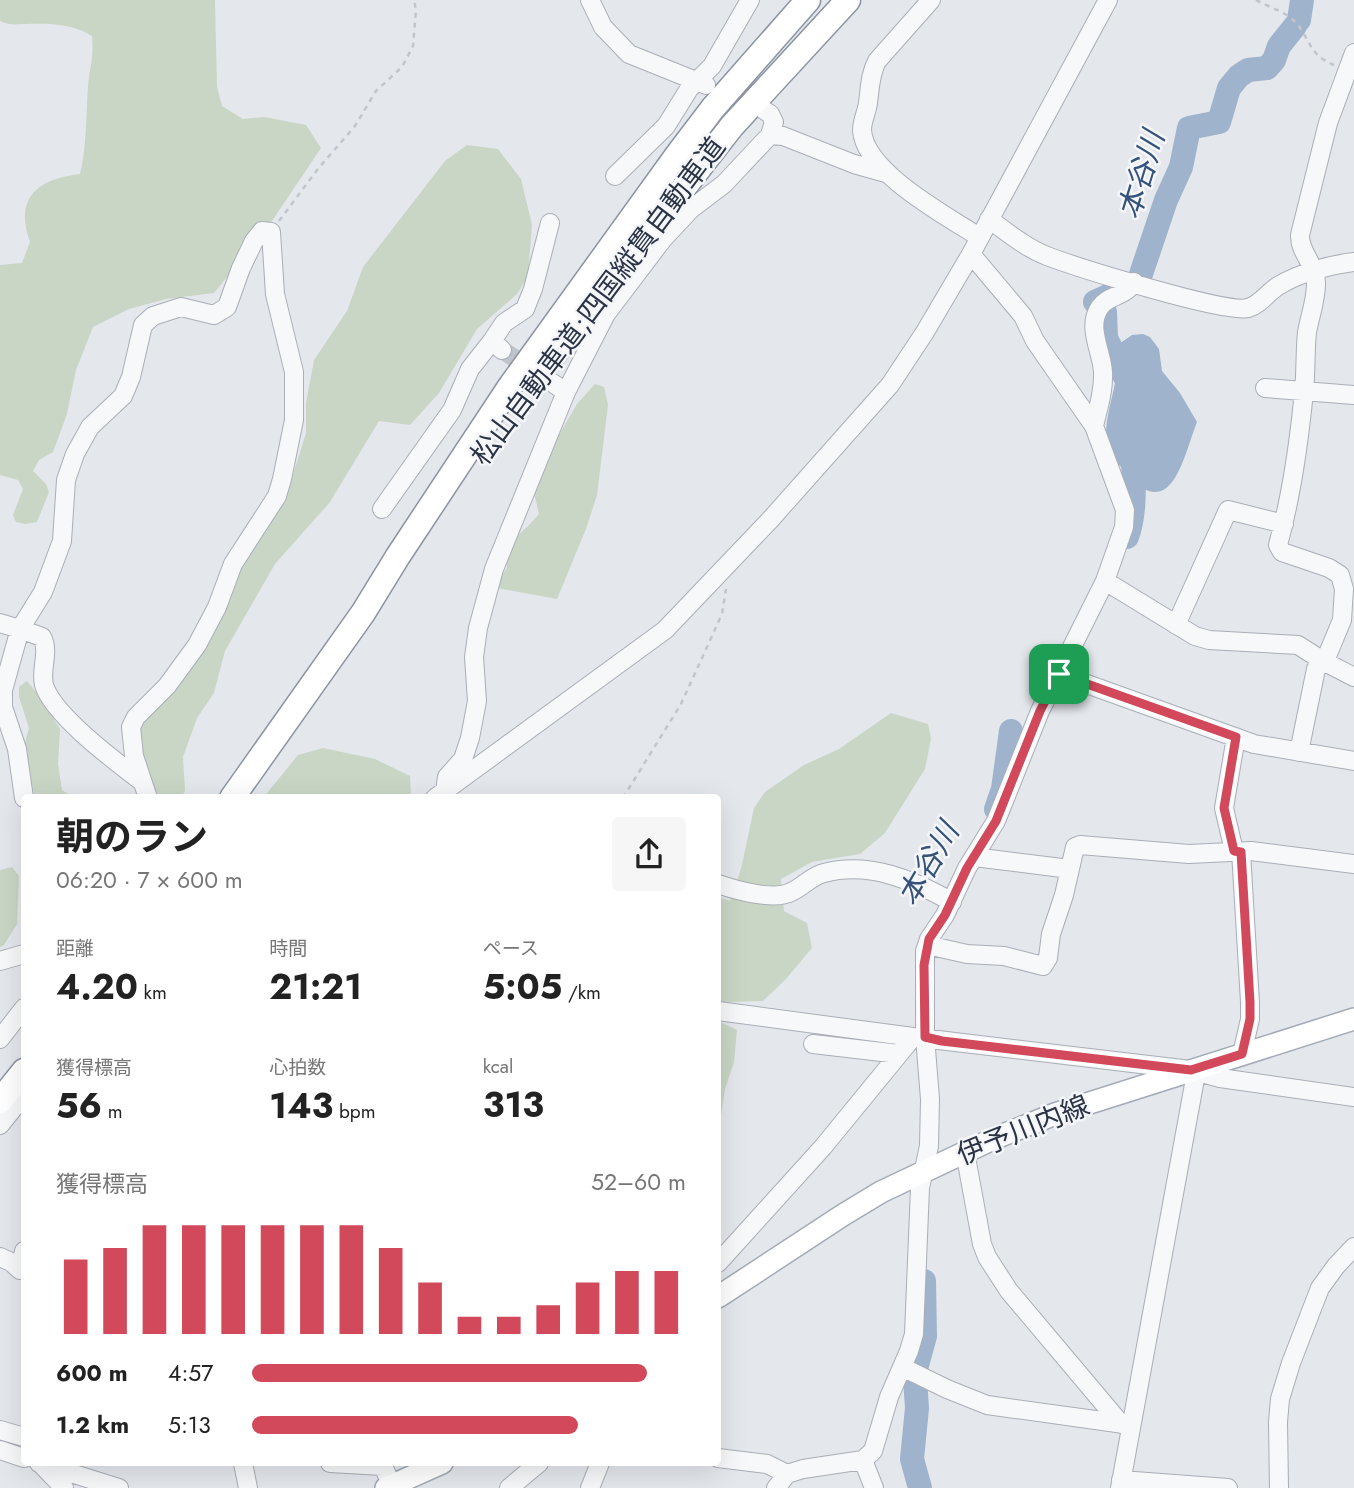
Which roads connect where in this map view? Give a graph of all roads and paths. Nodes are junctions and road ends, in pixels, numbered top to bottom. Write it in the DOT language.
graph roads {
  1 [pos="414,0"];
  2 [pos="590,0"];
  3 [pos="750,0"];
  4 [pos="808,0"];
  5 [pos="848,0"];
  6 [pos="931,0"];
  7 [pos="1108,0"];
  8 [pos="1256,0"];
  9 [pos="1354,53"];
  10 [pos="1348,76"];
  11 [pos="704,84"];
  12 [pos="764,110"];
  13 [pos="770,135"];
  14 [pos="886,173"];
  15 [pos="615,176"];
  16 [pos="989,219"];
  17 [pos="550,223"];
  18 [pos="271,232"];
  19 [pos="979,237"];
  20 [pos="971,254"];
  21 [pos="1354,262"];
  22 [pos="1316,271"];
  23 [pos="1134,282"];
  24 [pos="1265,388"];
  25 [pos="1304,389"];
  26 [pos="1354,395"];
  27 [pos="1094,426"];
  28 [pos="382,509"];
  29 [pos="1284,524"];
  30 [pos="1105,581"];
  31 [pos="725,586"];
  32 [pos="363,613"];
  33 [pos="1348,620"];
  34 [pos="0,623"];
  35 [pos="1176,625"];
  36 [pos="20,629"];
  37 [pos="1322,661"];
  38 [pos="1059,674"];
  39 [pos="1354,677"];
  40 [pos="1236,737"];
  41 [pos="1299,752"];
  42 [pos="1354,761"];
  43 [pos="144,790"];
  44 [pos="23,794"];
  45 [pos="235,794"];
  46 [pos="440,794"];
  47 [pos="625,794"];
  48 [pos="1237,851"];
  49 [pos="974,857"];
  50 [pos="1354,864"];
  51 [pos="1070,869"];
  52 [pos="721,885"];
  53 [pos="952,902"];
  54 [pos="927,945"];
  55 [pos="21,955"];
  56 [pos="0,961"];
  57 [pos="721,1011"];
  58 [pos="21,1012"];
  59 [pos="1354,1019"];
  60 [pos="919,1037"];
  61 [pos="0,1039"];
  62 [pos="813,1044"];
  63 [pos="899,1054"];
  64 [pos="1242,1054"];
  65 [pos="1191,1070"];
  66 [pos="21,1075"];
  67 [pos="1354,1097"];
  68 [pos="21,1098"];
  69 [pos="0,1101"];
  70 [pos="0,1125"];
  71 [pos="965,1152"];
  72 [pos="925,1171"];
  73 [pos="1354,1247"];
  74 [pos="0,1257"];
  75 [pos="721,1260"];
  76 [pos="21,1269"];
  77 [pos="21,1270"];
  78 [pos="0,1271"];
  79 [pos="721,1295"];
  80 [pos="902,1367"];
  81 [pos="1126,1424"];
  82 [pos="0,1430"];
  83 [pos="21,1436"];
  84 [pos="0,1450"];
  85 [pos="21,1457"];
  86 [pos="721,1458"];
  87 [pos="863,1460"];
  88 [pos="43,1466"];
  89 [pos="49,1466"];
  90 [pos="244,1466"];
  91 [pos="383,1466"];
  92 [pos="436,1466"];
  93 [pos="535,1466"];
  94 [pos="599,1466"];
  95 [pos="781,1481"];
  96 [pos="1120,1484"];
  97 [pos="390,1487"];
  98 [pos="64,1488"];
  99 [pos="119,1488"];
  100 [pos="248,1488"];
  101 [pos="509,1488"];
  102 [pos="590,1488"];
  103 [pos="874,1488"];
  104 [pos="1228,1488"];
  105 [pos="1279,1488"];
  1 -- 18 [label="path"];
  2 -- 11 [label="street"];
  3 -- 11 [label="street"];
  4 -- 32 [label="highway, 松山自動車道;四国縦貫自動車道"];
  5 -- 32 [label="highway, 松山自動車道;四国縦貫自動車道"];
  6 -- 14 [label="street"];
  7 -- 16 [label="street"];
  8 -- 10 [label="path"];
  9 -- 10 [label="street"];
  10 -- 22 [label="street"];
  11 -- 15 [label="street"];
  12 -- 13 [label="street"];
  13 -- 14 [label="street"];
  13 -- 46 [label="street"];
  14 -- 19 [label="street"];
  16 -- 19 [label="street"];
  16 -- 23 [label="street"];
  17 -- 28 [label="street"];
  18 -- 36 [label="street"];
  18 -- 43 [label="street"];
  19 -- 20 [label="street"];
  20 -- 27 [label="street"];
  20 -- 46 [label="street"];
  21 -- 22 [label="street"];
  22 -- 23 [label="street"];
  22 -- 25 [label="street"];
  23 -- 27 [label="street"];
  24 -- 25 [label="street"];
  25 -- 26 [label="street"];
  25 -- 29 [label="street"];
  27 -- 30 [label="street"];
  29 -- 33 [label="street"];
  29 -- 35 [label="street"];
  30 -- 35 [label="street"];
  30 -- 38 [label="street"];
  31 -- 47 [label="path"];
  32 -- 45 [label="highway, 松山自動車道;四国縦貫自動車道"];
  33 -- 37 [label="street"];
  34 -- 36 [label="street"];
  35 -- 37 [label="street"];
  36 -- 43 [label="street"];
  36 -- 44 [label="street"];
  37 -- 39 [label="street"];
  37 -- 41 [label="street"];
  38 -- 40 [label="street"];
  38 -- 49 [label="street"];
  40 -- 41 [label="street"];
  40 -- 48 [label="street"];
  41 -- 42 [label="street"];
  48 -- 50 [label="street"];
  48 -- 51 [label="street"];
  48 -- 64 [label="street"];
  49 -- 51 [label="street"];
  49 -- 53 [label="street"];
  51 -- 54 [label="street"];
  52 -- 53 [label="street"];
  53 -- 54 [label="street"];
  54 -- 60 [label="street"];
  55 -- 56 [label="street"];
  57 -- 60 [label="street"];
  58 -- 61 [label="street"];
  59 -- 64 [label="main road, 伊予川内線"];
  60 -- 63 [label="street"];
  60 -- 65 [label="street"];
  60 -- 72 [label="street"];
  62 -- 63 [label="street"];
  63 -- 75 [label="street"];
  64 -- 65 [label="main road, 伊予川内線"];
  65 -- 67 [label="street"];
  65 -- 71 [label="main road, 伊予川内線"];
  65 -- 81 [label="street"];
  66 -- 69 [label="highway"];
  68 -- 70 [label="street"];
  71 -- 72 [label="main road, 伊予川内線"];
  71 -- 81 [label="street"];
  72 -- 79 [label="main road, 伊予川内線"];
  72 -- 80 [label="street"];
  73 -- 105 [label="street"];
  74 -- 76 [label="street"];
  77 -- 78 [label="street"];
  80 -- 81 [label="street"];
  80 -- 87 [label="street"];
  81 -- 96 [label="street"];
  82 -- 83 [label="street"];
  84 -- 85 [label="street"];
  86 -- 95 [label="street"];
  87 -- 95 [label="street"];
  87 -- 103 [label="street"];
  88 -- 98 [label="street"];
  89 -- 99 [label="street"];
  90 -- 100 [label="street"];
  91 -- 97 [label="street"];
  92 -- 97 [label="main road"];
  93 -- 101 [label="street"];
  94 -- 102 [label="street"];
  96 -- 104 [label="street"];
}
